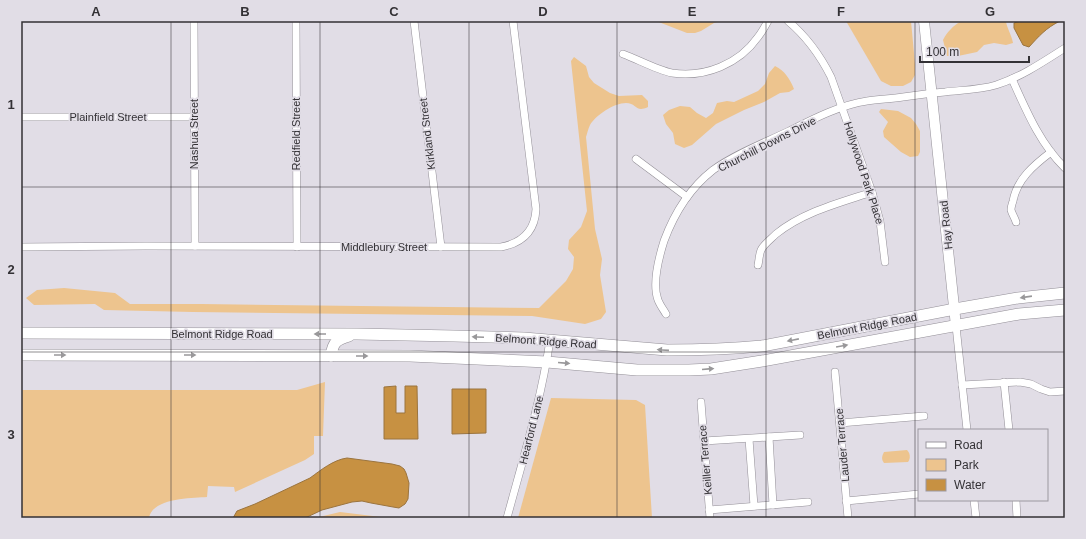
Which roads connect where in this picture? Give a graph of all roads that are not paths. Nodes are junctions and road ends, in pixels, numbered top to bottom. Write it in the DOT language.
graph roads {
  1 [pos="194,21"];
  2 [pos="296,21"];
  3 [pos="414,21"];
  4 [pos="514,21"];
  5 [pos="768,21"];
  6 [pos="788,21"];
  7 [pos="924,21"];
  8 [pos="1065,48"];
  9 [pos="623,54"];
  10 [pos="1012,79"];
  11 [pos="932,93"];
  12 [pos="842,107"];
  13 [pos="21,117"];
  14 [pos="194,117"];
  15 [pos="1051,152"];
  16 [pos="636,159"];
  17 [pos="1065,168"];
  18 [pos="872,192"];
  19 [pos="687,197"];
  20 [pos="1016,222"];
  21 [pos="194,246"];
  22 [pos="441,246"];
  23 [pos="21,247"];
  24 [pos="297,247"];
  25 [pos="885,262"];
  26 [pos="758,265"];
  27 [pos="1065,293"];
  28 [pos="955,309"];
  29 [pos="1065,310"];
  30 [pos="666,314"];
  31 [pos="956,326"];
  32 [pos="21,333"];
  33 [pos="357,334"];
  34 [pos="550,340"];
  35 [pos="21,355"];
  36 [pos="330,356"];
  37 [pos="547,362"];
  38 [pos="835,372"];
  39 [pos="1004,382"];
  40 [pos="962,385"];
  41 [pos="1065,391"];
  42 [pos="701,402"];
  43 [pos="924,416"];
  44 [pos="840,423"];
  45 [pos="967,429"];
  46 [pos="1009,429"];
  47 [pos="800,434"];
  48 [pos="769,437"];
  49 [pos="749,439"];
  50 [pos="704,441"];
  51 [pos="918,494"];
  52 [pos="846,501"];
  53 [pos="974,501"];
  54 [pos="1016,501"];
  55 [pos="808,502"];
  56 [pos="773,505"];
  57 [pos="754,506"];
  58 [pos="710,514"];
  59 [pos="508,518"];
  60 [pos="848,518"];
  61 [pos="976,518"];
  62 [pos="1017,518"];
  1 -- 14 [label="street, Nashua Street"];
  2 -- 24 [label="street, Redfield Street"];
  3 -- 22 [label="street, Kirkland Street"];
  4 -- 22 [label="street, Middlebury Street"];
  5 -- 9 [label="street"];
  6 -- 12 [label="street, Hollywood Park Place"];
  7 -- 11 [label="street, Hay Road"];
  8 -- 10 [label="street, Churchill Downs Drive"];
  10 -- 11 [label="street, Churchill Downs Drive"];
  10 -- 15 [label="street"];
  11 -- 12 [label="street, Churchill Downs Drive"];
  11 -- 28 [label="street, Hay Road"];
  12 -- 18 [label="street, Hollywood Park Place"];
  12 -- 19 [label="street, Churchill Downs Drive"];
  13 -- 14 [label="street, Plainfield Street"];
  14 -- 21 [label="street, Nashua Street"];
  15 -- 17 [label="street"];
  15 -- 20 [label="street"];
  16 -- 19 [label="street"];
  18 -- 25 [label="street, Hollywood Park Place"];
  18 -- 26 [label="street"];
  19 -- 30 [label="street, Churchill Downs Drive"];
  21 -- 23 [label="street, Middlebury Street"];
  21 -- 24 [label="street, Middlebury Street"];
  22 -- 24 [label="street, Middlebury Street"];
  27 -- 28 [label="main road, Belmont Ridge Road, one-way"];
  28 -- 31 [label="street, Hay Road"];
  28 -- 34 [label="main road, Belmont Ridge Road, one-way"];
  29 -- 31 [label="main road, Belmont Ridge Road"];
  37 -- 31 [label="main road, Belmont Ridge Road, one-way"];
  31 -- 40 [label="street, Hay Road"];
  33 -- 32 [label="main road, Belmont Ridge Road, one-way"];
  34 -- 33 [label="main road, Belmont Ridge Road, one-way"];
  33 -- 36 [label="main road"];
  34 -- 37 [label="street, Hearford Lane"];
  35 -- 36 [label="main road, Belmont Ridge Road, one-way"];
  36 -- 37 [label="main road, Belmont Ridge Road, one-way"];
  37 -- 59 [label="street, Hearford Lane"];
  38 -- 44 [label="street, Lauder Terrace"];
  39 -- 40 [label="street"];
  39 -- 41 [label="street"];
  39 -- 46 [label="street"];
  40 -- 45 [label="street, Hay Road"];
  42 -- 50 [label="street, Keiller Terrace"];
  43 -- 44 [label="street"];
  44 -- 52 [label="street, Lauder Terrace"];
  47 -- 48 [label="street"];
  48 -- 49 [label="street"];
  48 -- 56 [label="street"];
  49 -- 50 [label="street"];
  49 -- 57 [label="street"];
  50 -- 58 [label="street, Keiller Terrace"];
  51 -- 52 [label="street"];
  52 -- 60 [label="street, Lauder Terrace"];
  53 -- 61 [label="street"];
  54 -- 62 [label="street"];
  55 -- 56 [label="street"];
  56 -- 57 [label="street"];
  57 -- 58 [label="street"];
}
